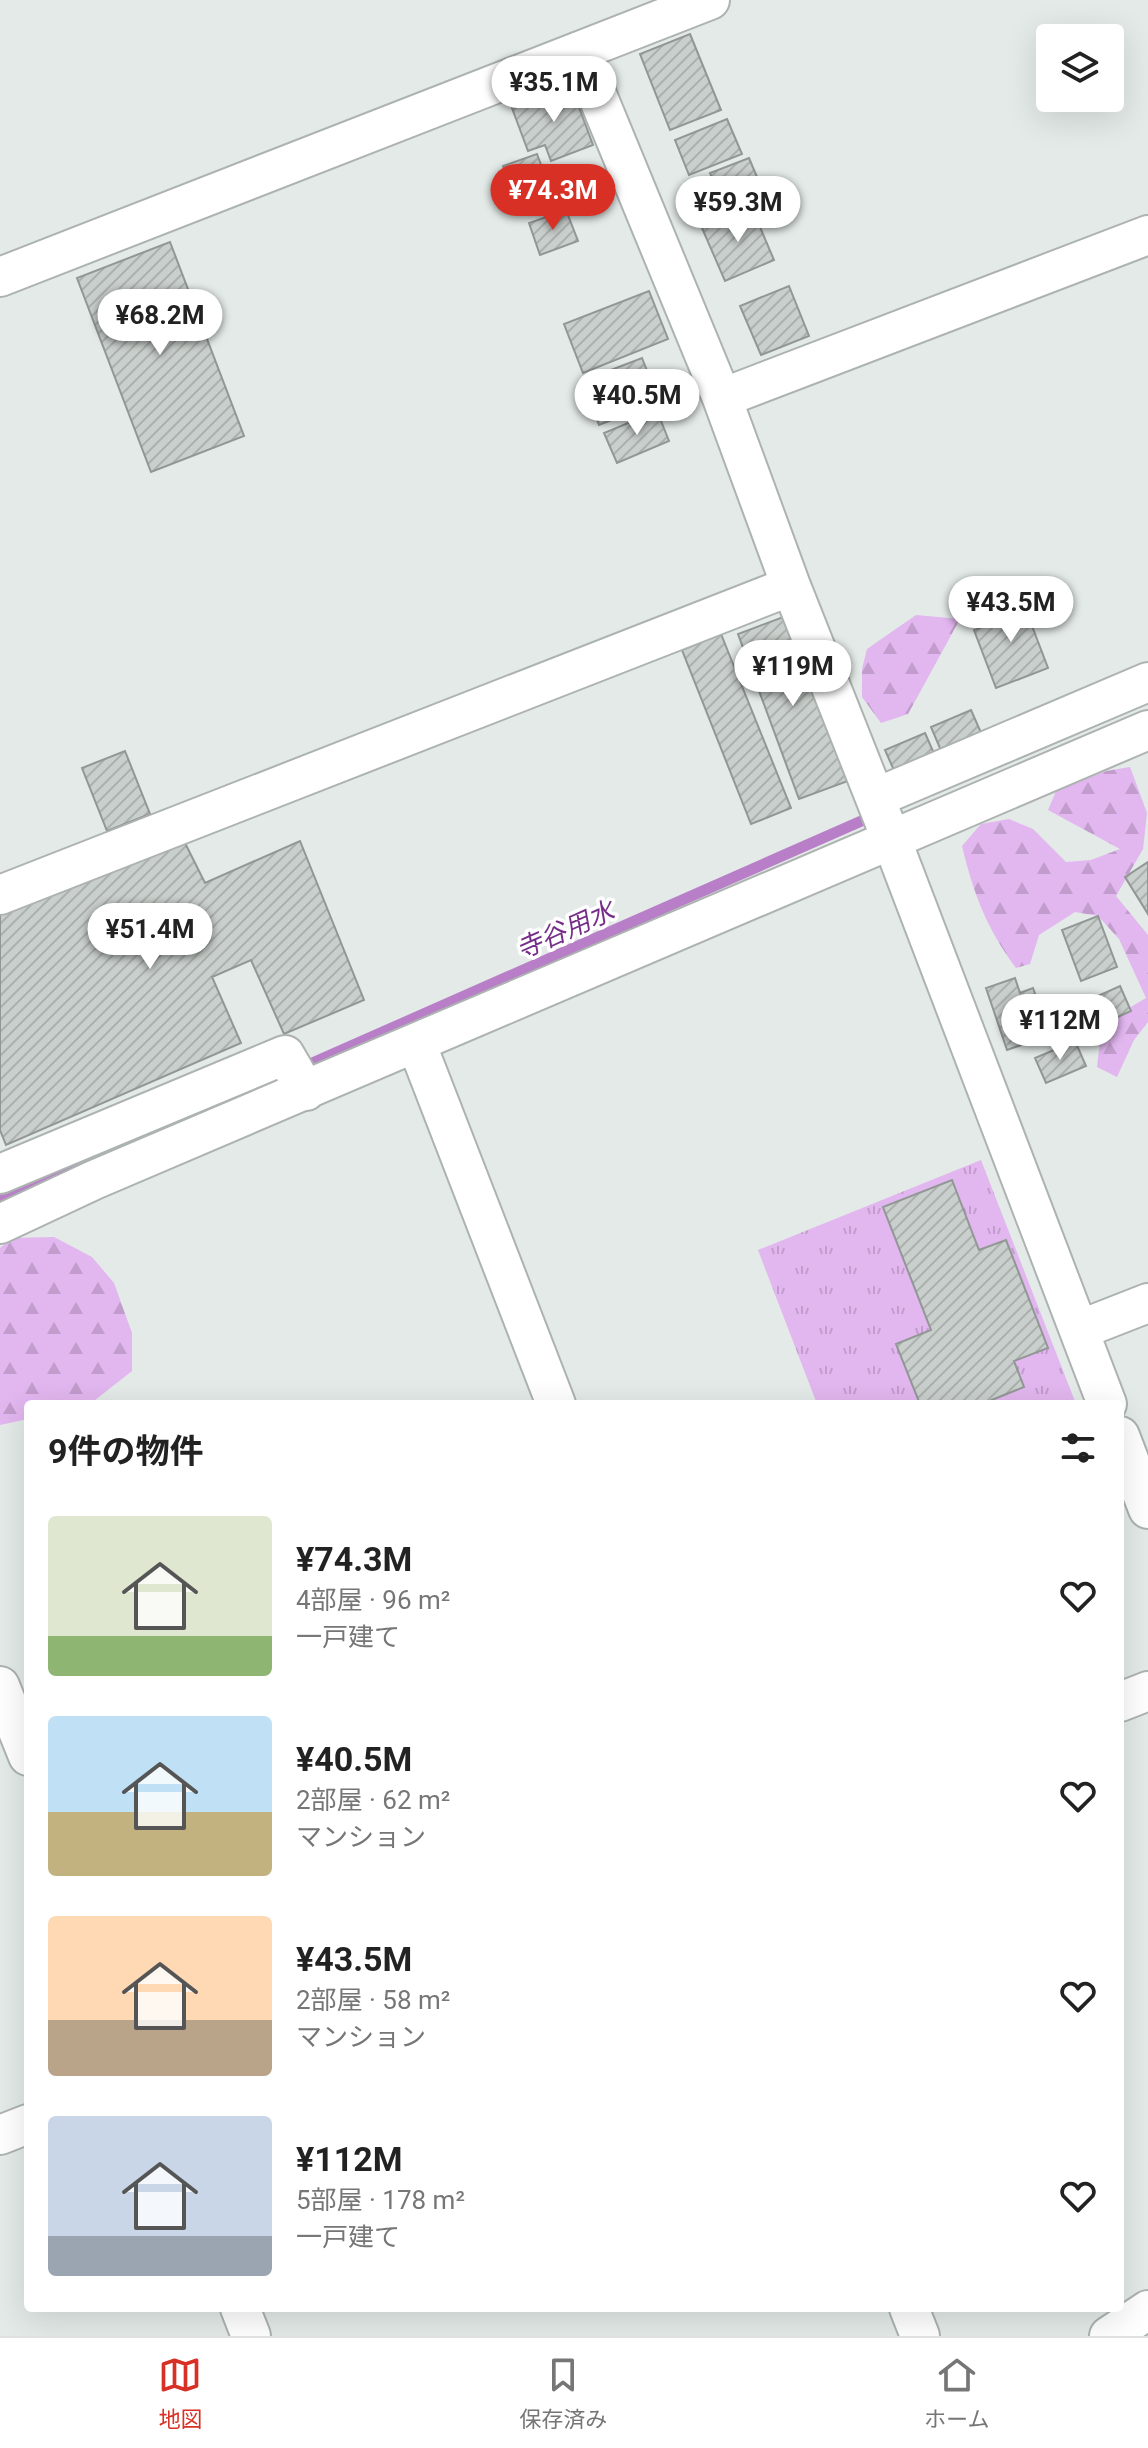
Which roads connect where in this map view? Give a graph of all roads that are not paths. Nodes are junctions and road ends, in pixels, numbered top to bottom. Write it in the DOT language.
graph roads {
  1 [pos="710,0"];
  2 [pos="579,51"];
  3 [pos="1148,235"];
  4 [pos="0,277"];
  5 [pos="722,398"];
  6 [pos="791,586"];
  7 [pos="1148,682"];
  8 [pos="1148,730"];
  9 [pos="875,798"];
  10 [pos="892,841"];
  11 [pos="0,895"];
  12 [pos="417,1045"];
  13 [pos="306,1091"];
  14 [pos="0,1174"];
  15 [pos="0,1224"];
  16 [pos="1148,1303"];
  17 [pos="1079,1330"];
  18 [pos="554,1400"];
  19 [pos="1105,1400"];
  20 [pos="1124,1446"];
  21 [pos="1148,1509"];
  22 [pos="0,1686"];
  23 [pos="1148,1691"];
  24 [pos="1124,1700"];
  25 [pos="24,1746"];
  26 [pos="24,2126"];
  27 [pos="0,2135"];
  28 [pos="1148,2310"];
  29 [pos="242,2312"];
  30 [pos="911,2312"];
  31 [pos="251,2336"];
  32 [pos="920,2336"];
  33 [pos="1109,2336"];
  1 -- 2 [label="street"];
  2 -- 4 [label="street"];
  2 -- 5 [label="street"];
  3 -- 5 [label="street"];
  5 -- 6 [label="street"];
  6 -- 9 [label="street"];
  6 -- 11 [label="street"];
  7 -- 9 [label="street"];
  8 -- 10 [label="street"];
  9 -- 10 [label="street"];
  10 -- 12 [label="street"];
  10 -- 17 [label="street"];
  12 -- 13 [label="street"];
  12 -- 18 [label="street"];
  13 -- 14 [label="street"];
  13 -- 15 [label="street"];
  16 -- 17 [label="street"];
  17 -- 19 [label="street"];
  20 -- 21 [label="street"];
  22 -- 25 [label="street"];
  23 -- 24 [label="street"];
  26 -- 27 [label="street"];
  28 -- 33 [label="street"];
  29 -- 31 [label="street"];
  30 -- 32 [label="street"];
}
